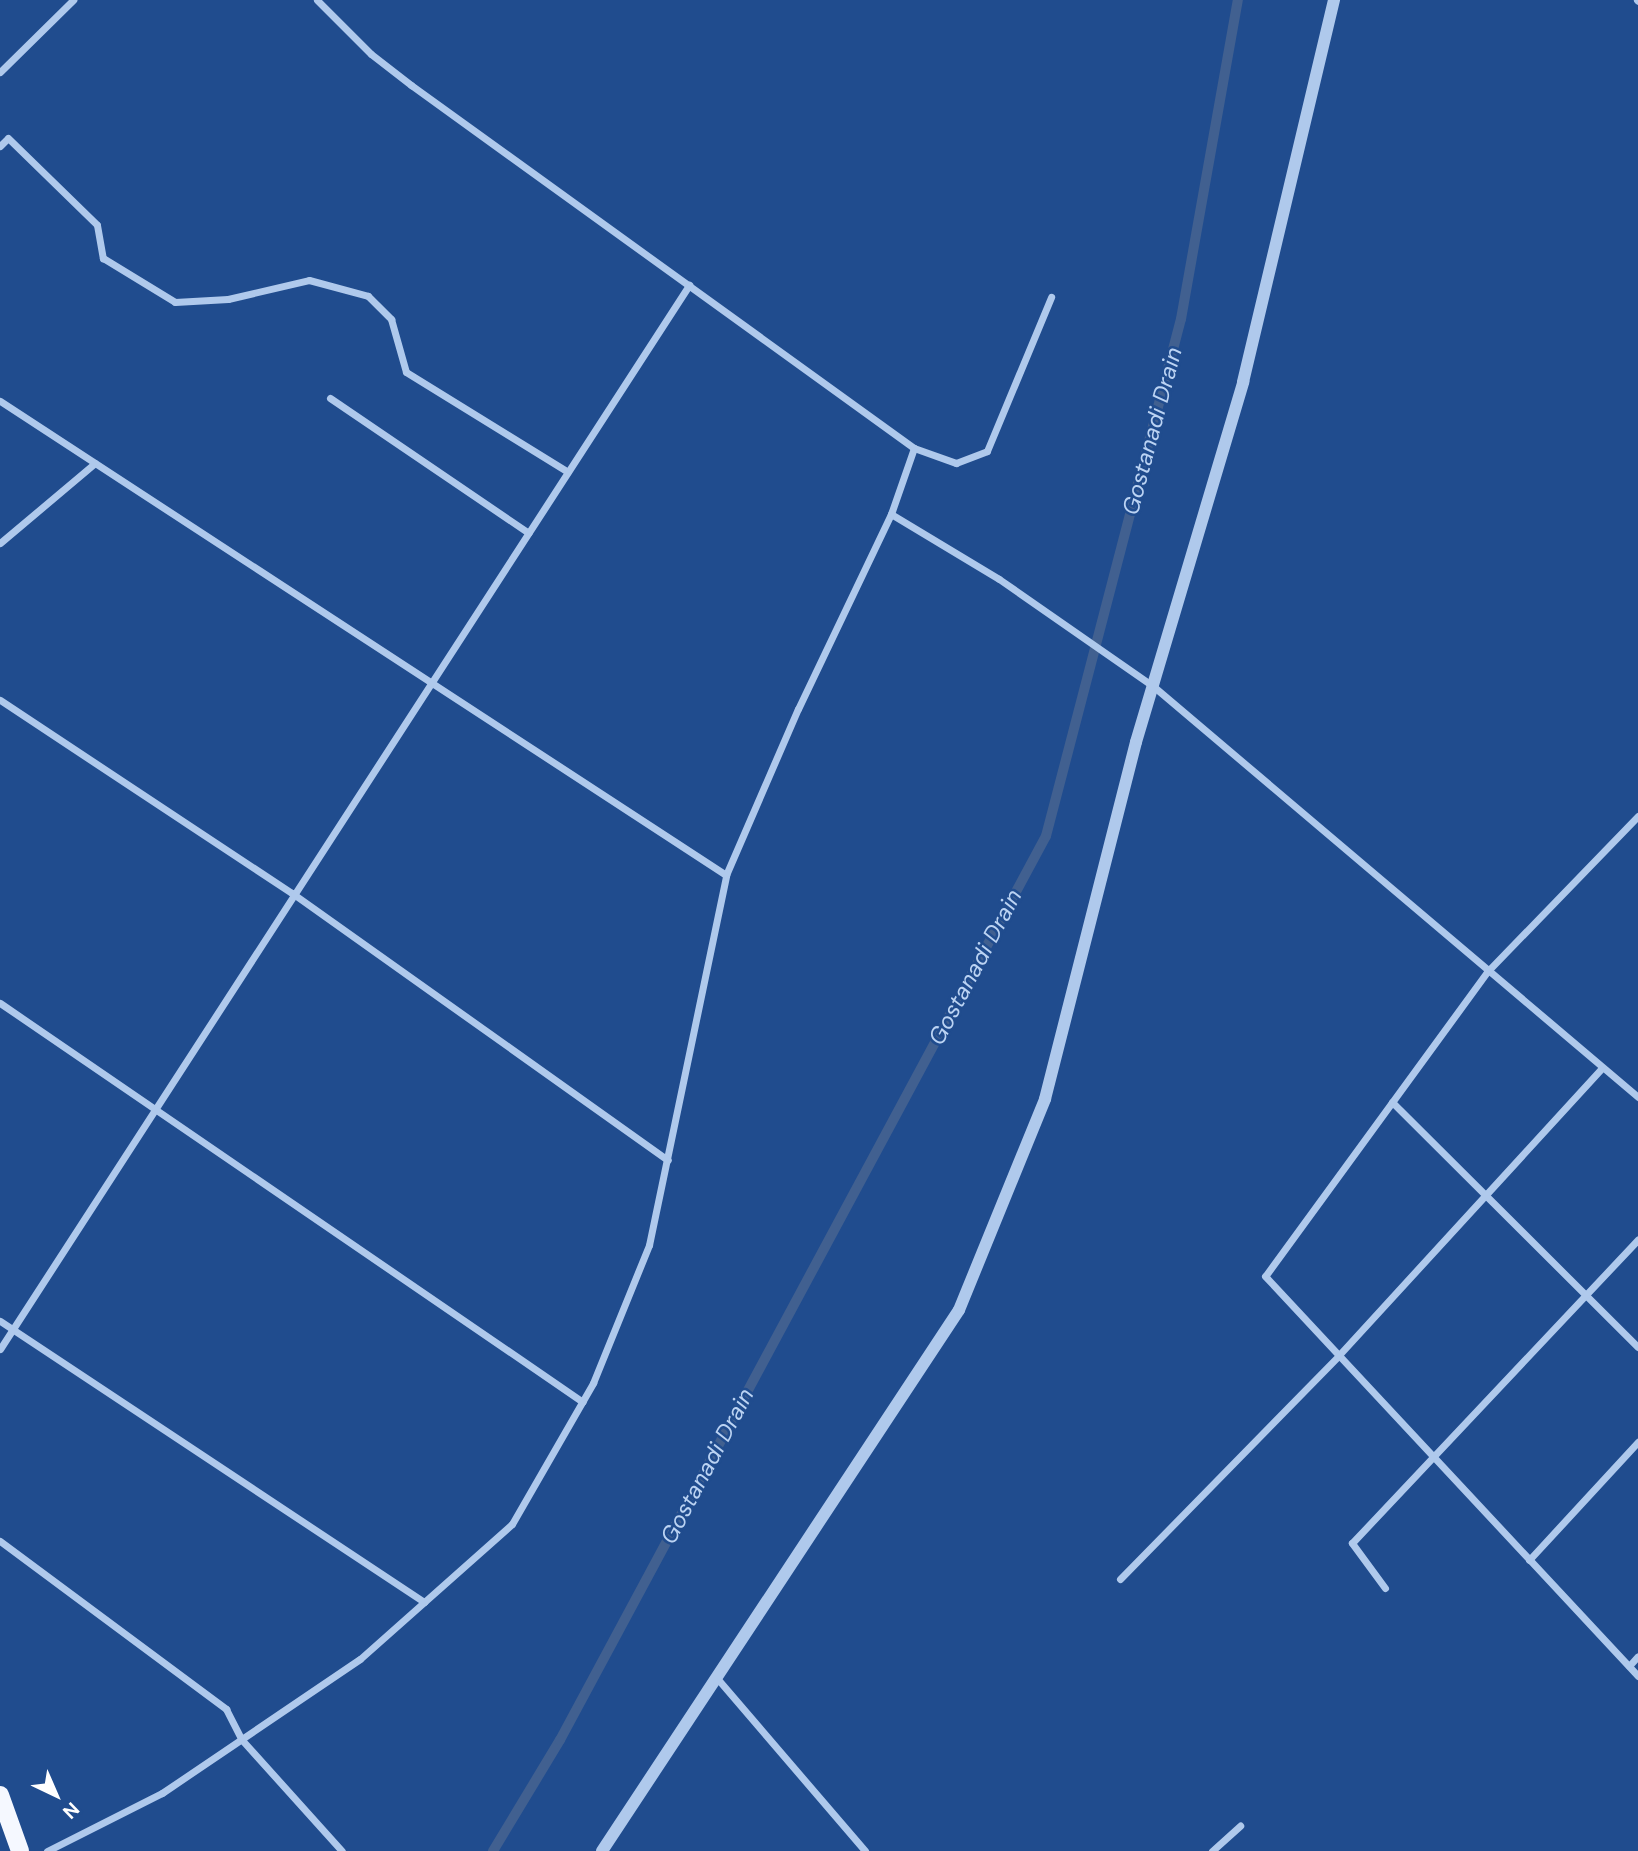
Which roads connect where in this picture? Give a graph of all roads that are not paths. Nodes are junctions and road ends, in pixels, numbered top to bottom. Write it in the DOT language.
graph roads {
  1 [pos="73,0"];
  2 [pos="317,0"];
  3 [pos="1334,0"];
  4 [pos="0,72"];
  5 [pos="0,146"];
  6 [pos="689,285"];
  7 [pos="1051,297"];
  8 [pos="330,398"];
  9 [pos="0,401"];
  10 [pos="914,448"];
  11 [pos="95,464"];
  12 [pos="568,472"];
  13 [pos="891,514"];
  14 [pos="529,533"];
  15 [pos="0,543"];
  16 [pos="431,682"];
  17 [pos="1153,686"];
  18 [pos="0,700"];
  19 [pos="1638,816"];
  20 [pos="726,875"];
  21 [pos="292,893"];
  22 [pos="1487,972"];
  23 [pos="0,1003"];
  24 [pos="1602,1068"];
  25 [pos="1638,1097"];
  26 [pos="1392,1102"];
  27 [pos="153,1108"];
  28 [pos="667,1160"];
  29 [pos="1485,1195"];
  30 [pos="1638,1240"];
  31 [pos="1586,1296"];
  32 [pos="0,1321"];
  33 [pos="13,1330"];
  34 [pos="1638,1347"];
  35 [pos="0,1349"];
  36 [pos="1339,1355"];
  37 [pos="583,1402"];
  38 [pos="1638,1442"];
  39 [pos="1434,1457"];
  40 [pos="0,1541"];
  41 [pos="1530,1560"];
  42 [pos="1120,1579"];
  43 [pos="1385,1588"];
  44 [pos="424,1602"];
  45 [pos="1638,1656"];
  46 [pos="1629,1666"];
  47 [pos="1638,1676"];
  48 [pos="716,1677"];
  49 [pos="242,1740"];
  50 [pos="0,1795"];
  51 [pos="1240,1826"];
  52 [pos="20,1851"];
  53 [pos="47,1851"];
  54 [pos="342,1851"];
  55 [pos="602,1851"];
  56 [pos="865,1851"];
  57 [pos="1212,1851"];
  1 -- 4 [label="street"];
  2 -- 6 [label="street"];
  3 -- 17 [label="street"];
  5 -- 12 [label="street"];
  6 -- 10 [label="street"];
  6 -- 12 [label="street"];
  7 -- 10 [label="street"];
  8 -- 14 [label="street"];
  9 -- 11 [label="street"];
  10 -- 13 [label="street"];
  11 -- 15 [label="street"];
  11 -- 16 [label="street"];
  12 -- 14 [label="street"];
  13 -- 17 [label="street"];
  13 -- 20 [label="street"];
  14 -- 16 [label="street"];
  16 -- 20 [label="street"];
  16 -- 21 [label="street"];
  17 -- 22 [label="street"];
  17 -- 48 [label="street"];
  18 -- 21 [label="street"];
  19 -- 22 [label="street"];
  20 -- 28 [label="street"];
  21 -- 27 [label="street"];
  21 -- 28 [label="street"];
  22 -- 24 [label="street"];
  22 -- 26 [label="street"];
  23 -- 27 [label="street"];
  24 -- 25 [label="street"];
  24 -- 29 [label="street"];
  26 -- 29 [label="street"];
  26 -- 36 [label="street"];
  27 -- 33 [label="street"];
  27 -- 37 [label="street"];
  28 -- 37 [label="street"];
  29 -- 31 [label="street"];
  29 -- 36 [label="street"];
  30 -- 31 [label="street"];
  31 -- 34 [label="street"];
  31 -- 39 [label="street"];
  32 -- 33 [label="street"];
  33 -- 35 [label="street"];
  33 -- 44 [label="street"];
  36 -- 39 [label="street"];
  36 -- 42 [label="street"];
  37 -- 44 [label="street"];
  38 -- 41 [label="street"];
  39 -- 41 [label="street"];
  39 -- 43 [label="street"];
  40 -- 49 [label="street"];
  41 -- 46 [label="street"];
  44 -- 49 [label="street"];
  45 -- 46 [label="street"];
  46 -- 47 [label="street"];
  48 -- 55 [label="street"];
  48 -- 56 [label="street"];
  49 -- 53 [label="street"];
  49 -- 54 [label="street"];
  50 -- 52 [label="main road"];
  51 -- 57 [label="street"];
}
